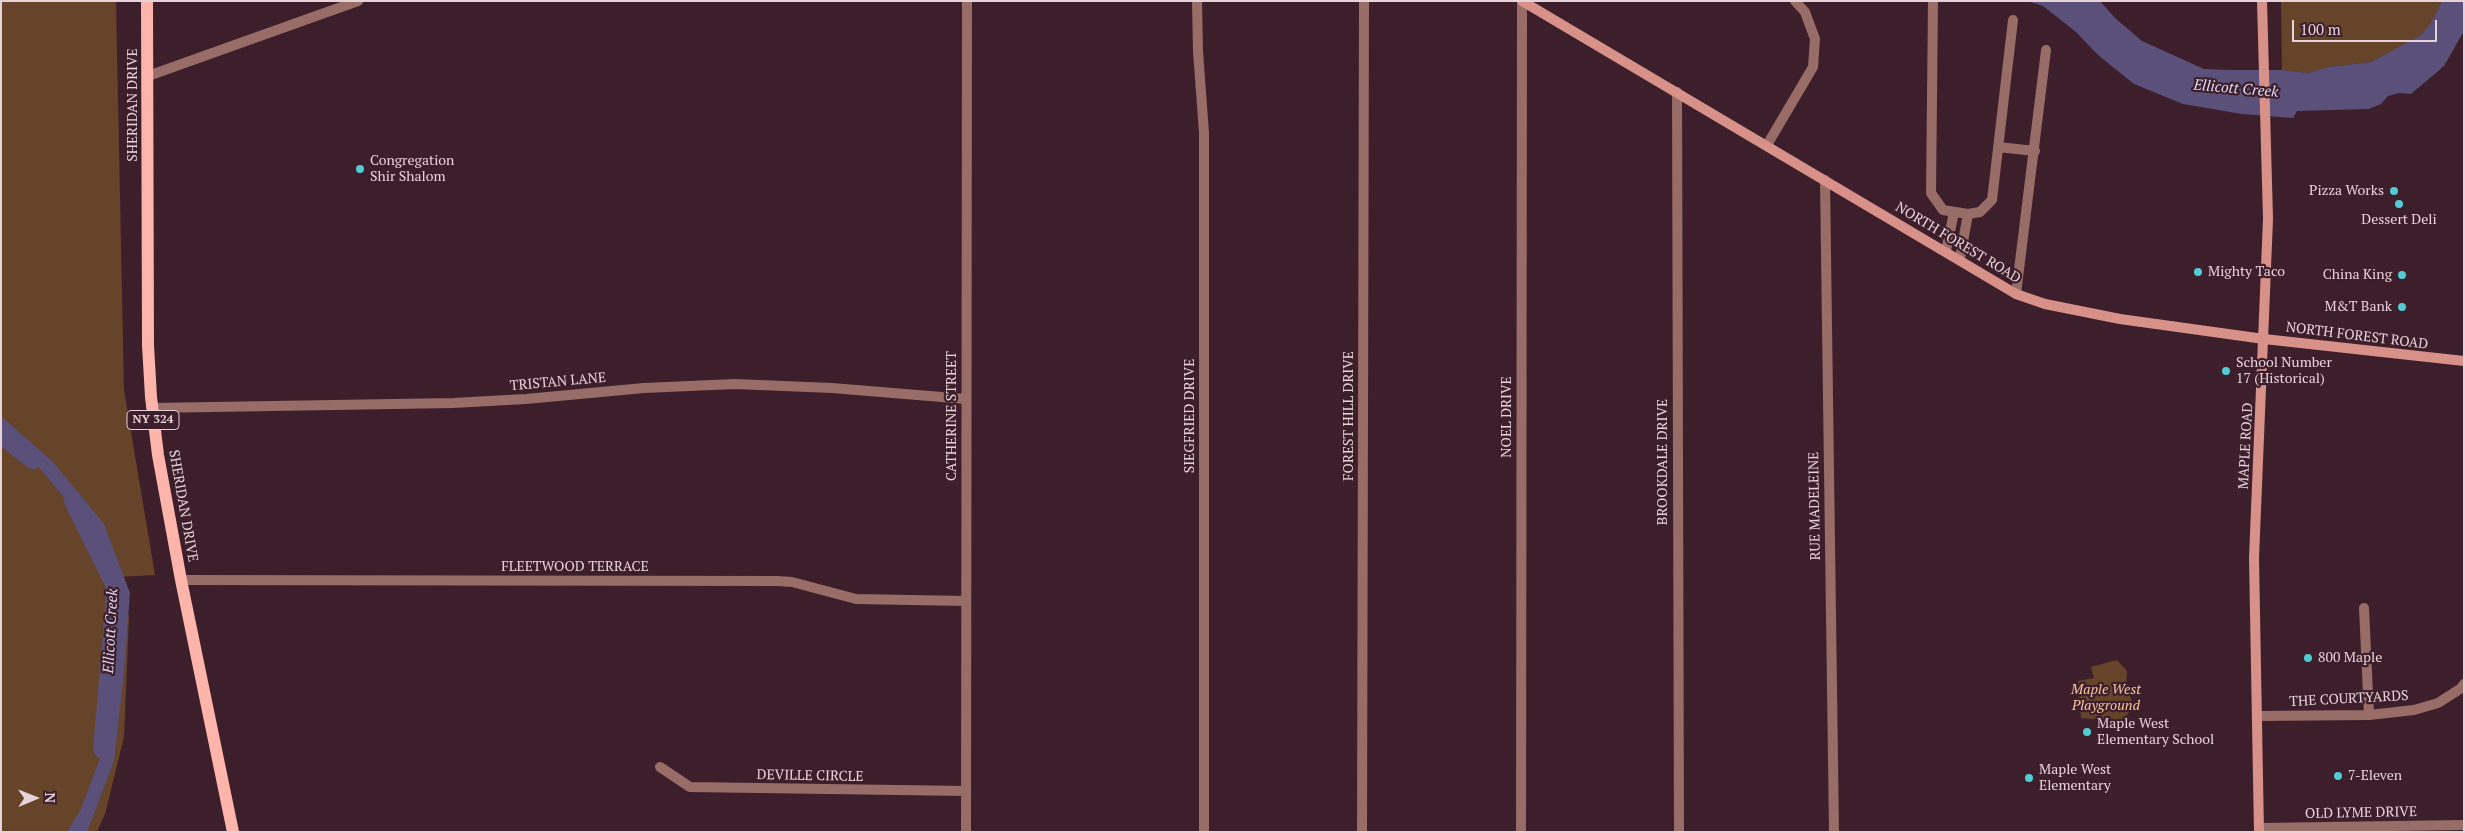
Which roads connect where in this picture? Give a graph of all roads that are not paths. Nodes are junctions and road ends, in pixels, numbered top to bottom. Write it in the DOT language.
graph roads {
  1 [pos="147,1"];
  2 [pos="358,1"];
  3 [pos="966,1"];
  4 [pos="1197,1"];
  5 [pos="1364,1"];
  6 [pos="1522,1"];
  7 [pos="1795,1"];
  8 [pos="1933,1"];
  9 [pos="2262,1"];
  10 [pos="2013,20"];
  11 [pos="2046,50"];
  12 [pos="148,76"];
  13 [pos="1677,92"];
  14 [pos="1767,145"];
  15 [pos="1998,147"];
  16 [pos="2035,151"];
  17 [pos="1825,180"];
  18 [pos="1954,212"];
  19 [pos="1968,214"];
  20 [pos="1946,251"];
  21 [pos="1960,258"];
  22 [pos="2016,294"];
  23 [pos="2264,339"];
  24 [pos="2464,361"];
  25 [pos="966,399"];
  26 [pos="152,408"];
  27 [pos="181,580"];
  28 [pos="966,601"];
  29 [pos="2364,608"];
  30 [pos="2464,684"];
  31 [pos="2369,715"];
  32 [pos="2258,716"];
  33 [pos="660,767"];
  34 [pos="966,791"];
  35 [pos="2464,825"];
  36 [pos="2259,830"];
  37 [pos="232,832"];
  38 [pos="966,832"];
  39 [pos="1204,832"];
  40 [pos="1362,832"];
  41 [pos="1521,832"];
  42 [pos="1678,832"];
  43 [pos="1834,832"];
  1 -- 12 [label="main road, SHERIDAN DRIVE / NY 324"];
  2 -- 12 [label="street"];
  3 -- 25 [label="street, CATHERINE STREET"];
  4 -- 39 [label="street, SIEGFRIED DRIVE"];
  5 -- 40 [label="street, FOREST HILL DRIVE"];
  6 -- 13 [label="street, NORTH FOREST ROAD"];
  6 -- 41 [label="street, NOEL DRIVE"];
  7 -- 14 [label="street"];
  8 -- 18 [label="street"];
  9 -- 23 [label="street, MAPLE ROAD"];
  10 -- 15 [label="street"];
  11 -- 16 [label="street"];
  12 -- 26 [label="main road, SHERIDAN DRIVE / NY 324"];
  13 -- 14 [label="street, NORTH FOREST ROAD"];
  13 -- 42 [label="street, BROOKDALE DRIVE"];
  14 -- 17 [label="street, NORTH FOREST ROAD"];
  15 -- 16 [label="street"];
  15 -- 19 [label="street"];
  16 -- 22 [label="street"];
  17 -- 20 [label="street, NORTH FOREST ROAD"];
  17 -- 43 [label="street, RUE MADELEINE"];
  18 -- 19 [label="street"];
  18 -- 20 [label="street"];
  19 -- 21 [label="street"];
  20 -- 21 [label="street, NORTH FOREST ROAD"];
  21 -- 22 [label="street, NORTH FOREST ROAD"];
  22 -- 23 [label="street, NORTH FOREST ROAD"];
  23 -- 24 [label="street, NORTH FOREST ROAD"];
  23 -- 32 [label="street, MAPLE ROAD"];
  25 -- 26 [label="street, TRISTAN LANE"];
  25 -- 28 [label="street, CATHERINE STREET"];
  26 -- 27 [label="main road, SHERIDAN DRIVE / NY 324"];
  27 -- 28 [label="street, FLEETWOOD TERRACE"];
  27 -- 37 [label="main road, SHERIDAN DRIVE / NY 324"];
  28 -- 34 [label="street, CATHERINE STREET"];
  29 -- 31 [label="street"];
  30 -- 31 [label="street, THE COURTYARDS"];
  31 -- 32 [label="street, THE COURTYARDS"];
  32 -- 36 [label="street, MAPLE ROAD"];
  33 -- 34 [label="street, DEVILLE CIRCLE"];
  34 -- 38 [label="street, CATHERINE STREET"];
  35 -- 36 [label="street, OLD LYME DRIVE"];
}
